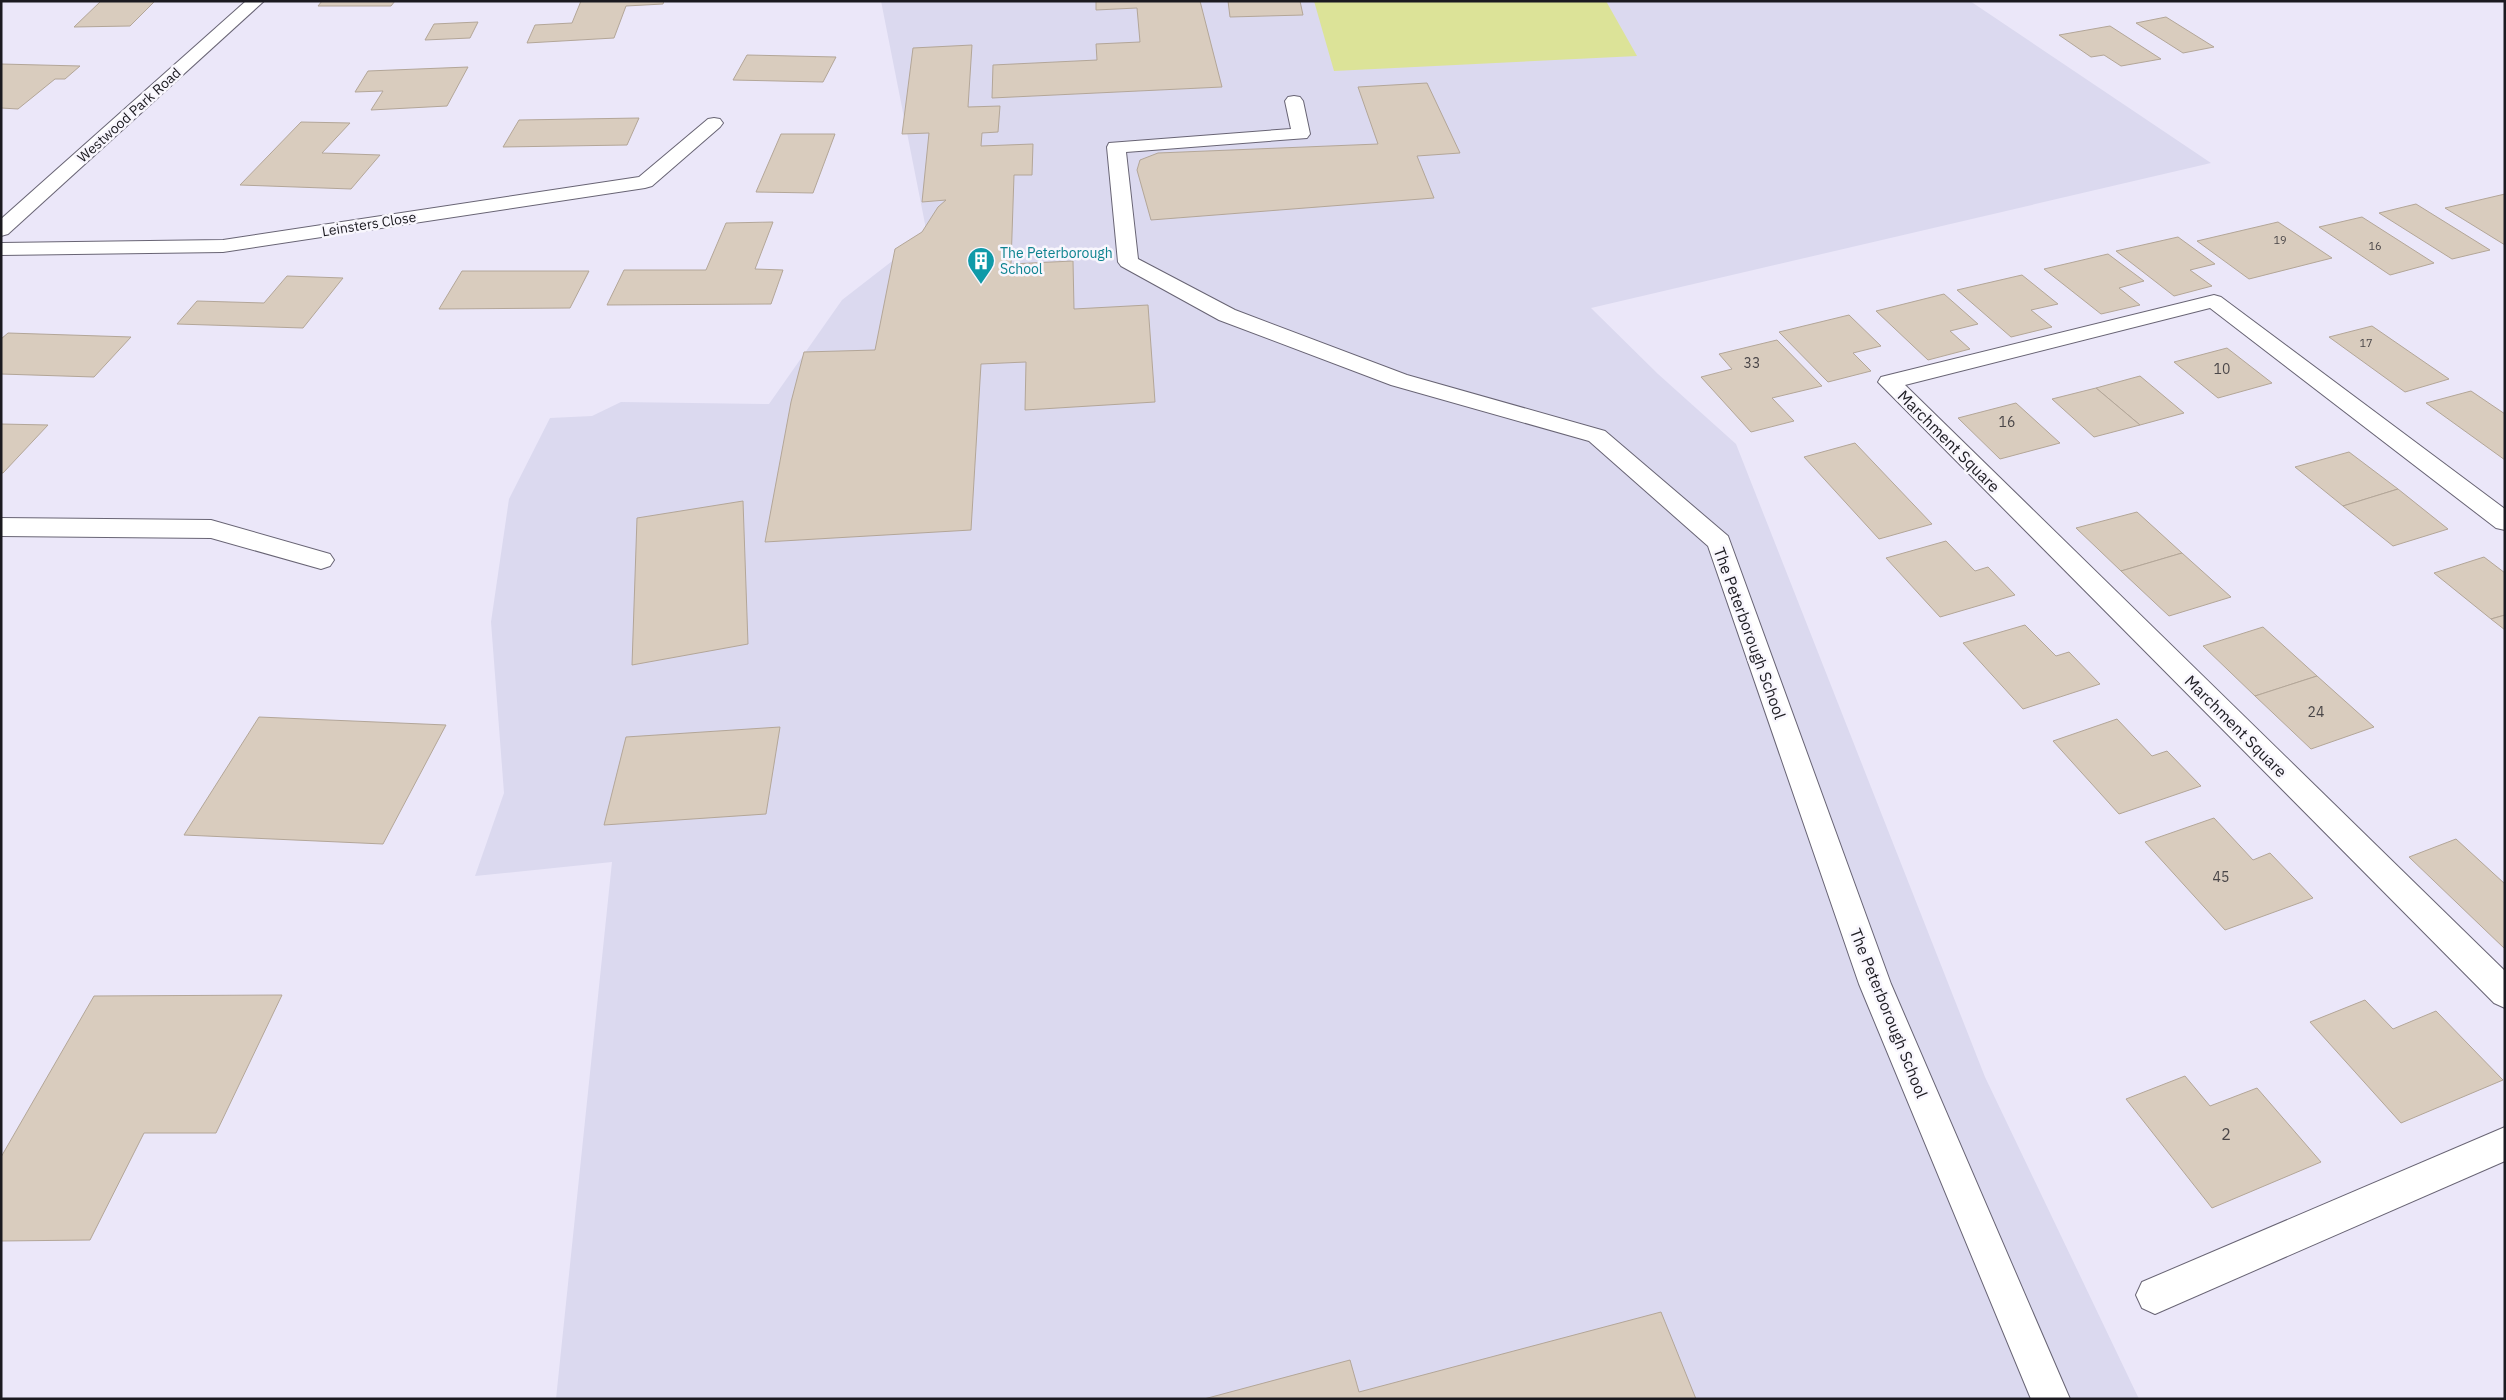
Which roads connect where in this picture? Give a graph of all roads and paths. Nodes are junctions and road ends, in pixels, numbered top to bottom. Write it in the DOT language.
graph roads {
  1 [pos="256,1"];
  2 [pos="1294,101"];
  3 [pos="714,123"];
  4 [pos="1,230"];
  5 [pos="1,249"];
  6 [pos="2505,522"];
  7 [pos="1,527"];
  8 [pos="321,560"];
  9 [pos="2505,993"];
  10 [pos="2505,1144"];
  11 [pos="2155,1295"];
  12 [pos="2051,1399"];
  1 -- 4 [label="street, Westwood Park Road"];
  2 -- 12 [label="street, The Peterborough School"];
  3 -- 5 [label="street, Leinsters Close"];
  6 -- 9 [label="street, Marchment Square"];
  7 -- 8 [label="street"];
  10 -- 11 [label="street"];
}
